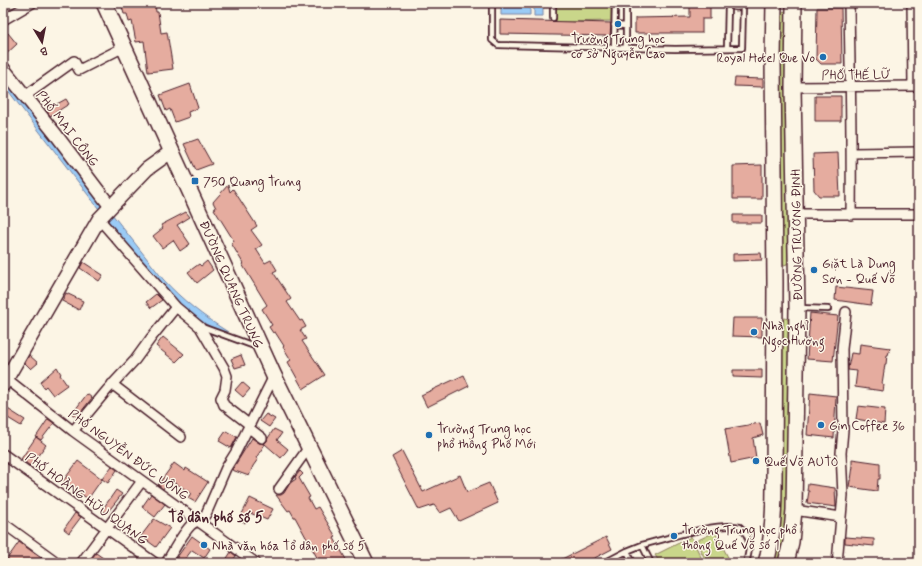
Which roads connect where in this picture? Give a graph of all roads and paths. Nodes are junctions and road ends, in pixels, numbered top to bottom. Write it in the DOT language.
graph roads {
  1 [pos="32,3"];
  2 [pos="104,3"];
  3 [pos="492,3"];
  4 [pos="552,3"];
  5 [pos="615,3"];
  6 [pos="626,3"];
  7 [pos="728,3"];
  8 [pos="774,3"];
  9 [pos="794,3"];
  10 [pos="849,3"];
  11 [pos="912,3"];
  12 [pos="744,4"];
  13 [pos="552,18"];
  14 [pos="3,20"];
  15 [pos="614,25"];
  16 [pos="626,26"];
  17 [pos="124,47"];
  18 [pos="614,47"];
  19 [pos="626,47"];
  20 [pos="728,48"];
  21 [pos="3,68"];
  22 [pos="850,86"];
  23 [pos="916,86"];
  24 [pos="793,87"];
  25 [pos="25,96"];
  26 [pos="172,151"];
  27 [pos="919,152"];
  28 [pos="852,153"];
  29 [pos="110,206"];
  30 [pos="796,214"];
  31 [pos="851,214"];
  32 [pos="919,214"];
  33 [pos="99,219"];
  34 [pos="775,282"];
  35 [pos="797,282"];
  36 [pos="176,307"];
  37 [pos="797,308"];
  38 [pos="828,309"];
  39 [pos="846,312"];
  40 [pos="200,327"];
  41 [pos="261,348"];
  42 [pos="274,376"];
  43 [pos="5,378"];
  44 [pos="112,384"];
  45 [pos="249,426"];
  46 [pos="73,431"];
  47 [pos="181,438"];
  48 [pos="262,438"];
  49 [pos="309,447"];
  50 [pos="3,454"];
  51 [pos="142,480"];
  52 [pos="279,489"];
  53 [pos="794,510"];
  54 [pos="841,517"];
  55 [pos="197,521"];
  56 [pos="3,523"];
  57 [pos="107,528"];
  58 [pos="642,545"];
  59 [pos="626,551"];
  60 [pos="252,562"];
  61 [pos="58,563"];
  62 [pos="81,563"];
  63 [pos="155,563"];
  64 [pos="166,563"];
  65 [pos="366,563"];
  66 [pos="604,563"];
  67 [pos="633,563"];
  68 [pos="651,563"];
  69 [pos="746,563"];
  70 [pos="766,563"];
  71 [pos="786,563"];
  72 [pos="838,563"];
  1 -- 14 [label="street"];
  2 -- 17 [label="main road, ĐƯỜNG QUANG TRUNG"];
  3 -- 18 [label="lane"];
  4 -- 13 [label="lane"];
  5 -- 15 [label="lane"];
  6 -- 16 [label="lane"];
  7 -- 12 [label="lane"];
  7 -- 20 [label="lane"];
  8 -- 34 [label="main road, ĐƯỜNG TRƯƠNG ĐỊNH"];
  9 -- 24 [label="main road, ĐƯỜNG TRƯƠNG ĐỊNH"];
  10 -- 22 [label="street"];
  11 -- 23 [label="street"];
  12 -- 20 [label="lane"];
  15 -- 16 [label="lane"];
  15 -- 18 [label="lane"];
  16 -- 19 [label="lane"];
  17 -- 25 [label="street"];
  17 -- 26 [label="main road, ĐƯỜNG QUANG TRUNG"];
  18 -- 19 [label="lane"];
  19 -- 20 [label="lane"];
  21 -- 25 [label="street, PHỐ MAI CÔNG"];
  22 -- 23 [label="street, PHỐ THẾ LỮ"];
  22 -- 24 [label="street, PHỐ THẾ LỮ"];
  22 -- 28 [label="street"];
  24 -- 30 [label="main road, ĐƯỜNG TRƯƠNG ĐỊNH"];
  25 -- 29 [label="street, PHỐ MAI CÔNG"];
  26 -- 29 [label="main road"];
  26 -- 41 [label="main road, ĐƯỜNG QUANG TRUNG"];
  27 -- 28 [label="street"];
  28 -- 31 [label="street"];
  29 -- 33 [label="main road"];
  30 -- 31 [label="street"];
  30 -- 35 [label="main road, ĐƯỜNG TRƯƠNG ĐỊNH"];
  31 -- 32 [label="street"];
  33 -- 36 [label="street"];
  33 -- 43 [label="main road"];
  34 -- 35 [label="main road"];
  34 -- 70 [label="main road, ĐƯỜNG TRƯƠNG ĐỊNH"];
  35 -- 37 [label="main road, ĐƯỜNG TRƯƠNG ĐỊNH"];
  36 -- 40 [label="street"];
  36 -- 44 [label="street"];
  37 -- 38 [label="lane"];
  37 -- 53 [label="main road, ĐƯỜNG TRƯƠNG ĐỊNH"];
  39 -- 54 [label="street"];
  40 -- 41 [label="lane"];
  40 -- 45 [label="street"];
  41 -- 42 [label="main road, ĐƯỜNG QUANG TRUNG"];
  42 -- 45 [label="street"];
  42 -- 49 [label="main road, ĐƯỜNG QUANG TRUNG"];
  43 -- 46 [label="street, PHỐ NGUYỄN ĐỨC UÔNG"];
  44 -- 46 [label="street"];
  44 -- 47 [label="street"];
  45 -- 48 [label="street"];
  45 -- 55 [label="street"];
  46 -- 51 [label="street, PHỐ NGUYỄN ĐỨC UÔNG"];
  49 -- 52 [label="street"];
  49 -- 65 [label="main road, ĐƯỜNG QUANG TRUNG"];
  50 -- 57 [label="street, PHỐ HOÀNG HỮU QUANG"];
  51 -- 55 [label="street, PHỐ NGUYỄN ĐỨC UÔNG"];
  51 -- 57 [label="street"];
  53 -- 54 [label="street"];
  53 -- 71 [label="main road, ĐƯỜNG TRƯƠNG ĐỊNH"];
  54 -- 72 [label="street"];
  55 -- 60 [label="street, PHỐ NGUYỄN ĐỨC UÔNG"];
  55 -- 64 [label="street"];
  56 -- 61 [label="street"];
  57 -- 62 [label="street"];
  57 -- 63 [label="street, PHỐ HOÀNG HỮU QUANG"];
  58 -- 59 [label="lane"];
  58 -- 68 [label="lane"];
  58 -- 69 [label="lane"];
  59 -- 66 [label="lane"];
  59 -- 67 [label="lane"];
}
